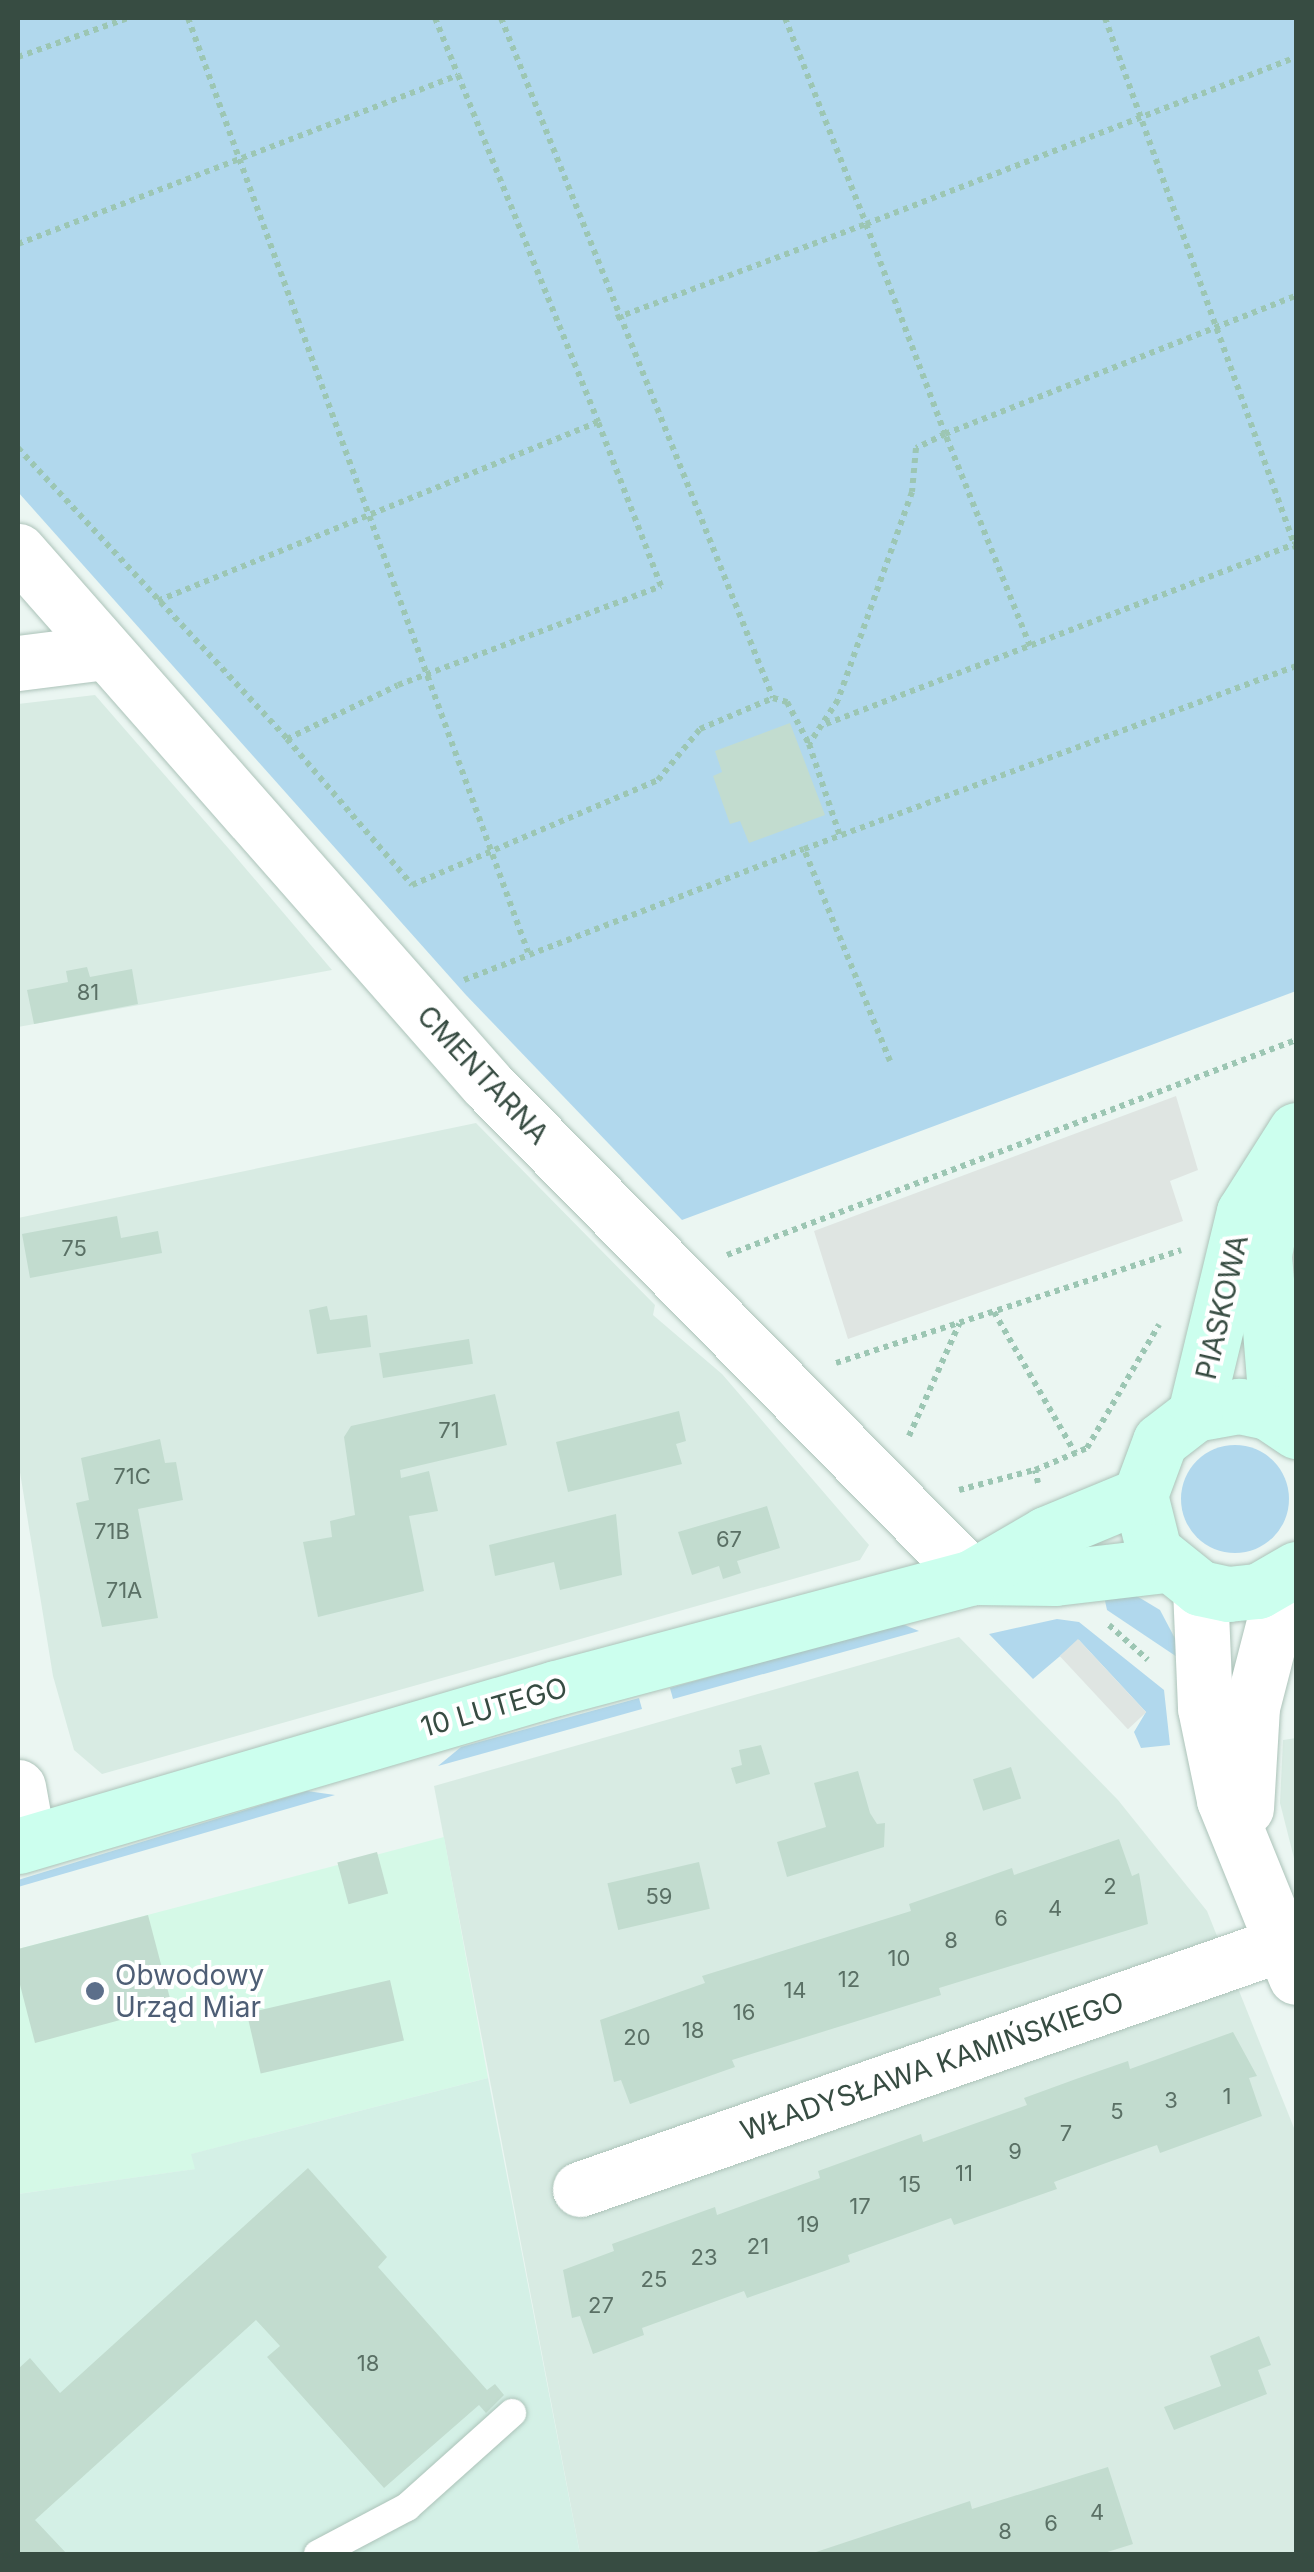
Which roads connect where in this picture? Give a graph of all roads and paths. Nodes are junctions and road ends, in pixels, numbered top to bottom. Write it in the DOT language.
graph roads {
  1 [pos="128,18"];
  2 [pos="188,18"];
  3 [pos="435,18"];
  4 [pos="502,18"];
  5 [pos="785,18"];
  6 [pos="1106,18"];
  7 [pos="18,57"];
  8 [pos="1296,57"];
  9 [pos="458,75"];
  10 [pos="1142,120"];
  11 [pos="241,156"];
  12 [pos="866,224"];
  13 [pos="18,244"];
  14 [pos="1296,296"];
  15 [pos="616,318"];
  16 [pos="1216,326"];
  17 [pos="598,422"];
  18 [pos="945,434"];
  19 [pos="18,448"];
  20 [pos="368,513"];
  21 [pos="1296,545"];
  22 [pos="18,551"];
  23 [pos="158,601"];
  24 [pos="1030,646"];
  25 [pos="105,652"];
  26 [pos="18,664"];
  27 [pos="1296,666"];
  28 [pos="427,676"];
  29 [pos="773,698"];
  30 [pos="826,724"];
  31 [pos="287,739"];
  32 [pos="809,744"];
  33 [pos="840,836"];
  34 [pos="804,849"];
  35 [pos="491,850"];
  36 [pos="528,952"];
  37 [pos="455,984"];
  38 [pos="1296,1040"];
  39 [pos="890,1061"];
  40 [pos="1290,1141"];
  41 [pos="1188,1248"];
  42 [pos="710,1262"];
  43 [pos="994,1312"];
  44 [pos="1162,1322"];
  45 [pos="959,1323"];
  46 [pos="819,1369"];
  47 [pos="1195,1414"];
  48 [pos="1291,1426"];
  49 [pos="906,1443"];
  50 [pos="1074,1453"];
  51 [pos="1034,1470"];
  52 [pos="944,1491"];
  53 [pos="1140,1494"];
  54 [pos="1041,1500"];
  55 [pos="1291,1574"];
  56 [pos="972,1576"];
  57 [pos="1182,1576"];
  58 [pos="1095,1612"];
  59 [pos="1154,1666"];
  60 [pos="18,1787"];
  61 [pos="1245,1841"];
  62 [pos="23,1844"];
  63 [pos="1290,1960"];
  64 [pos="580,2189"];
  65 [pos="512,2412"];
  66 [pos="318,2554"];
  1 -- 7 [label="path"];
  2 -- 11 [label="path"];
  3 -- 9 [label="path"];
  4 -- 15 [label="path"];
  5 -- 12 [label="path"];
  6 -- 10 [label="path"];
  8 -- 10 [label="path"];
  9 -- 11 [label="path"];
  9 -- 17 [label="path"];
  10 -- 12 [label="path"];
  10 -- 16 [label="path"];
  11 -- 13 [label="path"];
  11 -- 20 [label="path"];
  12 -- 15 [label="path"];
  12 -- 18 [label="path"];
  14 -- 16 [label="path"];
  15 -- 29 [label="path"];
  16 -- 18 [label="path"];
  16 -- 21 [label="path"];
  17 -- 20 [label="path"];
  17 -- 28 [label="path"];
  18 -- 24 [label="path"];
  18 -- 30 [label="path"];
  19 -- 23 [label="path"];
  20 -- 23 [label="path"];
  20 -- 28 [label="path"];
  21 -- 24 [label="path"];
  22 -- 25 [label="street, CMENTARNA"];
  23 -- 31 [label="path"];
  24 -- 30 [label="path"];
  25 -- 26 [label="street"];
  25 -- 56 [label="street, CMENTARNA"];
  27 -- 33 [label="path"];
  28 -- 31 [label="path"];
  28 -- 35 [label="path"];
  29 -- 32 [label="path"];
  29 -- 35 [label="path"];
  30 -- 32 [label="path"];
  31 -- 35 [label="path"];
  32 -- 33 [label="path"];
  33 -- 34 [label="path"];
  34 -- 36 [label="path"];
  34 -- 39 [label="path"];
  35 -- 36 [label="path"];
  36 -- 37 [label="path"];
  38 -- 42 [label="path"];
  40 -- 47 [label="street, PIASKOWA"];
  40 -- 48 [label="street, PIASKOWA"];
  41 -- 43 [label="path"];
  43 -- 45 [label="path"];
  43 -- 50 [label="path"];
  44 -- 50 [label="path"];
  45 -- 46 [label="path"];
  45 -- 49 [label="path"];
  47 -- 48 [label="street"];
  47 -- 53 [label="street"];
  50 -- 51 [label="path"];
  51 -- 52 [label="path"];
  51 -- 54 [label="path"];
  53 -- 56 [label="street"];
  53 -- 57 [label="street"];
  55 -- 57 [label="street"];
  55 -- 61 [label="street"];
  56 -- 57 [label="street"];
  56 -- 62 [label="street, 10 LUTEGO"];
  57 -- 61 [label="street"];
  58 -- 59 [label="path"];
  60 -- 62 [label="street"];
  61 -- 63 [label="street"];
  63 -- 64 [label="street, WŁADYSŁAWA KAMIŃSKIEGO"];
  65 -- 66 [label="lane"];
}
